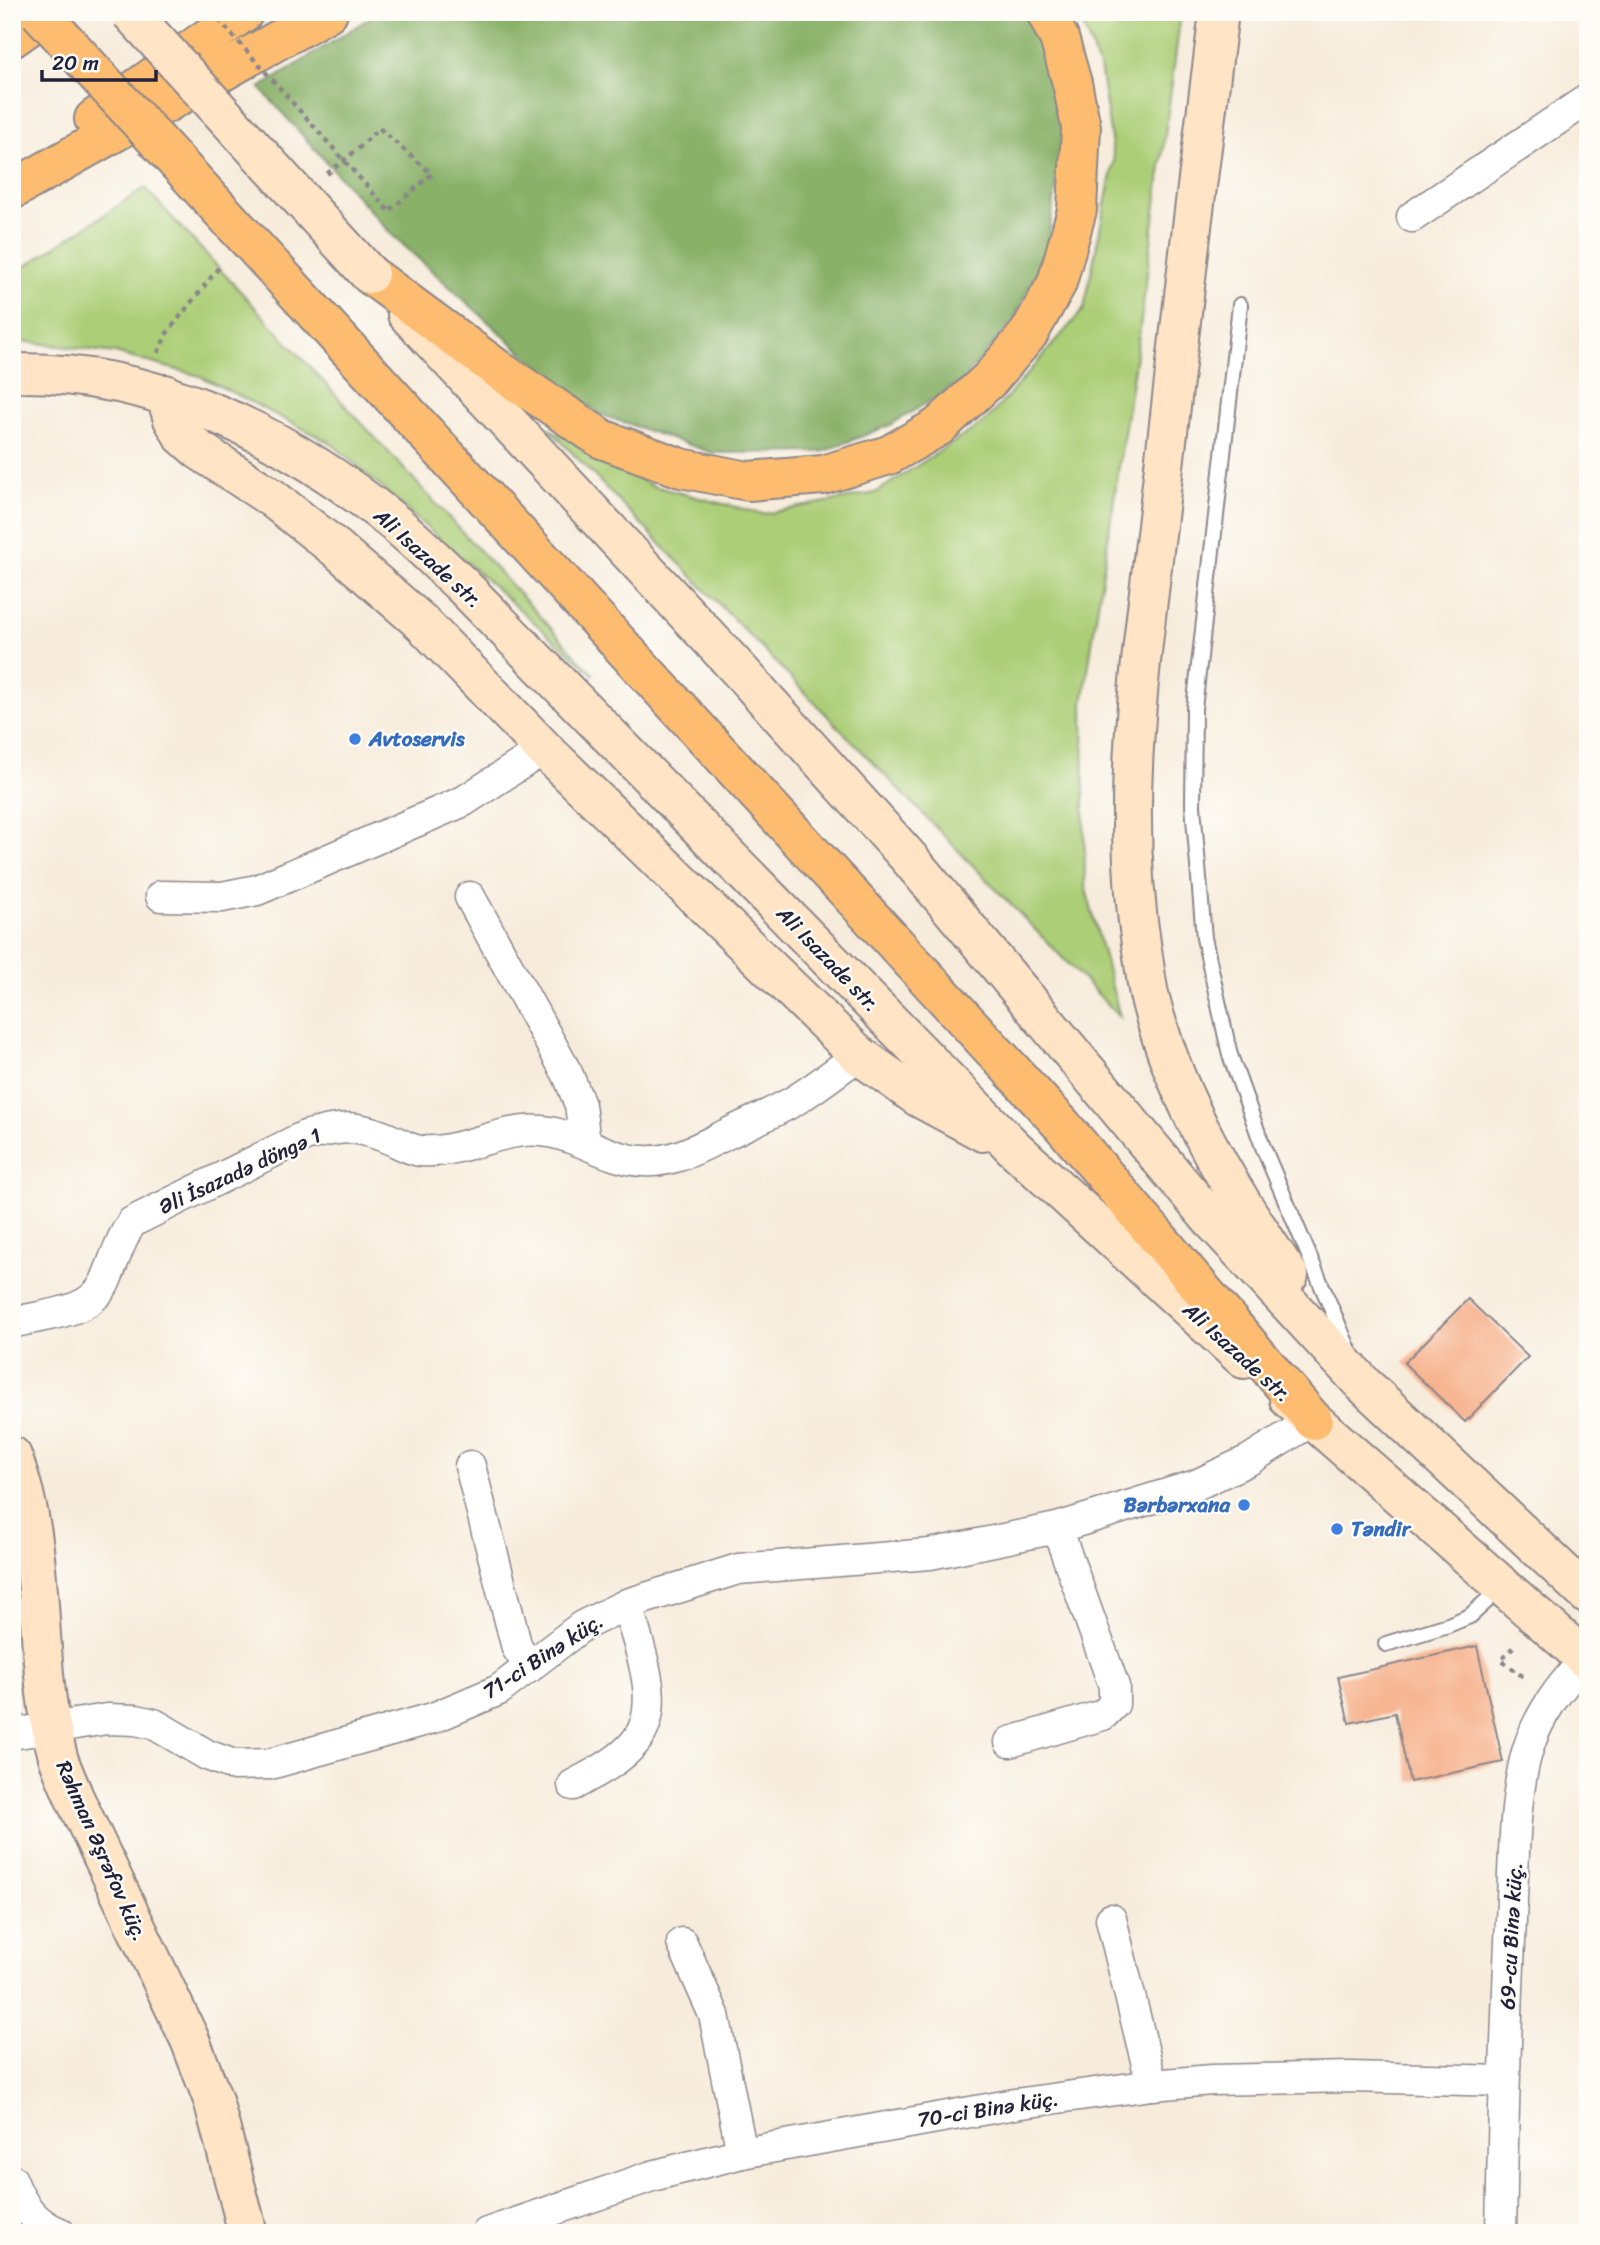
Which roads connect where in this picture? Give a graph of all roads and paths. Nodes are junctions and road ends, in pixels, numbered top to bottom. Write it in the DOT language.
graph roads {
  1 [pos="39,12"];
  2 [pos="49,12"];
  3 [pos="130,12"];
  4 [pos="212,12"];
  5 [pos="244,12"];
  6 [pos="328,12"];
  7 [pos="1046,12"];
  8 [pos="1219,12"];
  9 [pos="12,38"];
  10 [pos="1588,99"];
  11 [pos="379,128"];
  12 [pos="12,177"];
  13 [pos="12,190"];
  14 [pos="1412,217"];
  15 [pos="369,274"];
  16 [pos="1240,305"];
  17 [pos="12,373"];
  18 [pos="165,394"];
  19 [pos="544,749"];
  20 [pos="161,896"];
  21 [pos="470,897"];
  22 [pos="859,1055"];
  23 [pos="585,1142"];
  24 [pos="1014,1148"];
  25 [pos="12,1323"];
  26 [pos="1363,1384"];
  27 [pos="1313,1420"];
  28 [pos="12,1455"];
  29 [pos="470,1466"];
  30 [pos="19,1499"];
  31 [pos="1057,1528"];
  32 [pos="1503,1587"];
  33 [pos="1588,1595"];
  34 [pos="626,1604"];
  35 [pos="1387,1644"];
  36 [pos="1587,1659"];
  37 [pos="530,1667"];
  38 [pos="52,1727"];
  39 [pos="12,1734"];
  40 [pos="1010,1742"];
  41 [pos="573,1785"];
  42 [pos="1111,1919"];
  43 [pos="682,1943"];
  44 [pos="1504,2081"];
  45 [pos="1152,2085"];
  46 [pos="742,2153"];
  47 [pos="12,2179"];
  48 [pos="60,2233"];
  49 [pos="248,2233"];
  50 [pos="487,2233"];
  51 [pos="1501,2233"];
  1 -- 27 [label="highway, bridge"];
  2 -- 9 [label="highway"];
  3 -- 15 [label="main road, bridge"];
  4 -- 11 [label="path, bridge"];
  5 -- 12 [label="highway"];
  6 -- 13 [label="highway"];
  7 -- 15 [label="highway"];
  8 -- 26 [label="main road"];
  10 -- 14 [label="street"];
  15 -- 26 [label="main road"];
  16 -- 26 [label="lane"];
  17 -- 18 [label="main road, Ali Isazade str."];
  18 -- 19 [label="main road"];
  18 -- 24 [label="main road, Ali Isazade str."];
  19 -- 20 [label="street"];
  19 -- 22 [label="main road"];
  21 -- 23 [label="street"];
  22 -- 23 [label="street, Əli İsazadə döngə 1"];
  22 -- 24 [label="main road"];
  23 -- 25 [label="street, Əli İsazadə döngə 1"];
  24 -- 27 [label="main road, Ali Isazade str."];
  26 -- 33 [label="main road"];
  27 -- 31 [label="street, 71-ci Binə küç."];
  27 -- 32 [label="main road, Ali Isazade str."];
  28 -- 30 [label="main road, Rəhman Əşrəfov küç."];
  29 -- 37 [label="street"];
  30 -- 38 [label="main road, Rəhman Əşrəfov küç."];
  31 -- 34 [label="street, 71-ci Binə küç."];
  31 -- 40 [label="street"];
  32 -- 35 [label="lane"];
  32 -- 36 [label="main road, Ali Isazade str."];
  34 -- 37 [label="street, 71-ci Binə küç."];
  34 -- 41 [label="street"];
  36 -- 44 [label="street, 69-cu Binə küç."];
  37 -- 38 [label="street, 71-ci Binə küç."];
  38 -- 39 [label="street, 71-ci Binə küç."];
  38 -- 49 [label="main road, Rəhman Əşrəfov küç."];
  42 -- 45 [label="street"];
  43 -- 46 [label="street"];
  44 -- 45 [label="street, 70-ci Binə küç."];
  44 -- 51 [label="street, 69-cu Binə küç."];
  45 -- 46 [label="street, 70-ci Binə küç."];
  46 -- 50 [label="street, 70-ci Binə küç."];
  47 -- 48 [label="street"];
}
